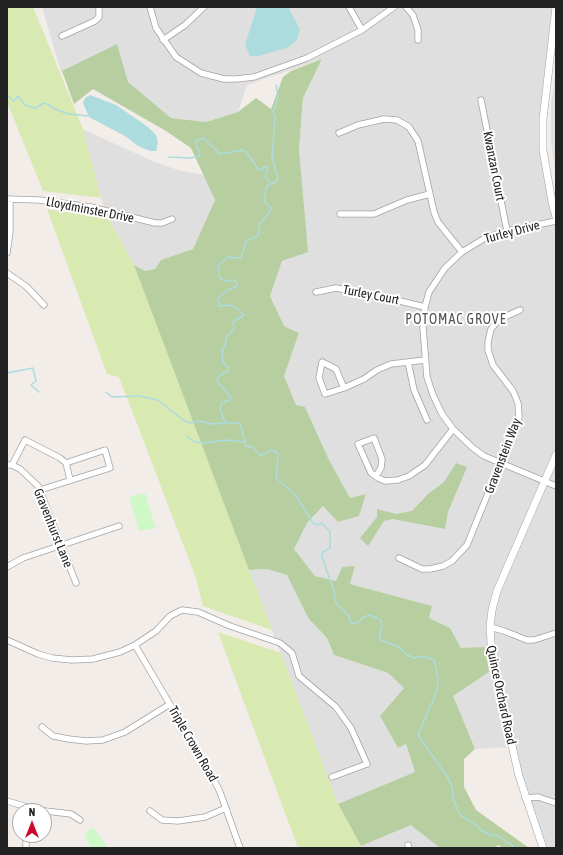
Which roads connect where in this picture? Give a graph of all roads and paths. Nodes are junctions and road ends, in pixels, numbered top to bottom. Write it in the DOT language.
graph roads {
  1 [pos="150,7"];
  2 [pos="204,7"];
  3 [pos="349,7"];
  4 [pos="394,7"];
  5 [pos="406,7"];
  6 [pos="556,7"];
  7 [pos="99,10"];
  8 [pos="362,30"];
  9 [pos="62,36"];
  10 [pos="163,40"];
  11 [pos="418,40"];
  12 [pos="481,100"];
  13 [pos="339,133"];
  14 [pos="430,194"];
  15 [pos="8,199"];
  16 [pos="340,214"];
  17 [pos="556,217"];
  18 [pos="172,219"];
  19 [pos="556,221"];
  20 [pos="506,231"];
  21 [pos="462,252"];
  22 [pos="7,253"];
  23 [pos="7,273"];
  24 [pos="316,292"];
  25 [pos="44,305"];
  26 [pos="425,307"];
  27 [pos="520,310"];
  28 [pos="425,360"];
  29 [pos="408,362"];
  30 [pos="344,388"];
  31 [pos="427,420"];
  32 [pos="453,429"];
  33 [pos="556,455"];
  34 [pos="66,463"];
  35 [pos="501,463"];
  36 [pos="9,465"];
  37 [pos="376,476"];
  38 [pos="70,480"];
  39 [pos="544,481"];
  40 [pos="556,486"];
  41 [pos="40,490"];
  42 [pos="120,526"];
  43 [pos="60,545"];
  44 [pos="399,558"];
  45 [pos="7,567"];
  46 [pos="76,583"];
  47 [pos="490,628"];
  48 [pos="556,633"];
  49 [pos="7,640"];
  50 [pos="135,645"];
  51 [pos="170,704"];
  52 [pos="42,727"];
  53 [pos="332,777"];
  54 [pos="525,798"];
  55 [pos="556,803"];
  56 [pos="226,808"];
  57 [pos="150,810"];
  58 [pos="52,811"];
  59 [pos="80,820"];
  60 [pos="240,848"];
  61 [pos="543,848"];
  1 -- 10 [label="street"];
  2 -- 10 [label="street"];
  3 -- 8 [label="street"];
  4 -- 8 [label="street"];
  5 -- 11 [label="street"];
  6 -- 17 [label="street"];
  7 -- 9 [label="street"];
  8 -- 10 [label="street"];
  12 -- 20 [label="street, Kwanzan Court"];
  13 -- 14 [label="street"];
  14 -- 16 [label="street"];
  14 -- 21 [label="street"];
  15 -- 18 [label="street, Lloydminster Drive"];
  15 -- 22 [label="street"];
  19 -- 20 [label="street, Turley Drive"];
  20 -- 21 [label="street, Turley Drive"];
  21 -- 26 [label="street, Turley Drive"];
  23 -- 25 [label="street"];
  24 -- 26 [label="street, Turley Court"];
  26 -- 28 [label="street, Turley Drive"];
  27 -- 35 [label="street, Gravenstein Way"];
  28 -- 29 [label="street"];
  28 -- 32 [label="street, Turley Drive"];
  29 -- 30 [label="street"];
  29 -- 31 [label="street"];
  30 -- 30 [label="street"];
  32 -- 35 [label="street, Turley Drive"];
  32 -- 37 [label="street"];
  33 -- 39 [label="street, Quince Orchard Road"];
  34 -- 36 [label="street"];
  34 -- 38 [label="street"];
  34 -- 38 [label="street"];
  35 -- 39 [label="street, Turley Drive"];
  35 -- 44 [label="street, Gravenstein Way"];
  36 -- 41 [label="street, Gravenhurst Lane"];
  37 -- 37 [label="street"];
  38 -- 41 [label="street"];
  39 -- 40 [label="street, Turley Drive"];
  39 -- 47 [label="street, Quince Orchard Road"];
  41 -- 43 [label="street, Gravenhurst Lane"];
  42 -- 43 [label="street"];
  43 -- 45 [label="street"];
  43 -- 46 [label="street, Gravenhurst Lane"];
  47 -- 48 [label="street"];
  47 -- 54 [label="street, Quince Orchard Road"];
  49 -- 50 [label="street"];
  50 -- 51 [label="street, Triple Crown Road"];
  50 -- 53 [label="street"];
  51 -- 52 [label="street"];
  51 -- 56 [label="street, Triple Crown Road"];
  54 -- 55 [label="street"];
  54 -- 61 [label="street, Quince Orchard Road"];
  56 -- 57 [label="street"];
  56 -- 60 [label="street, Triple Crown Road"];
  58 -- 59 [label="street"];
}
